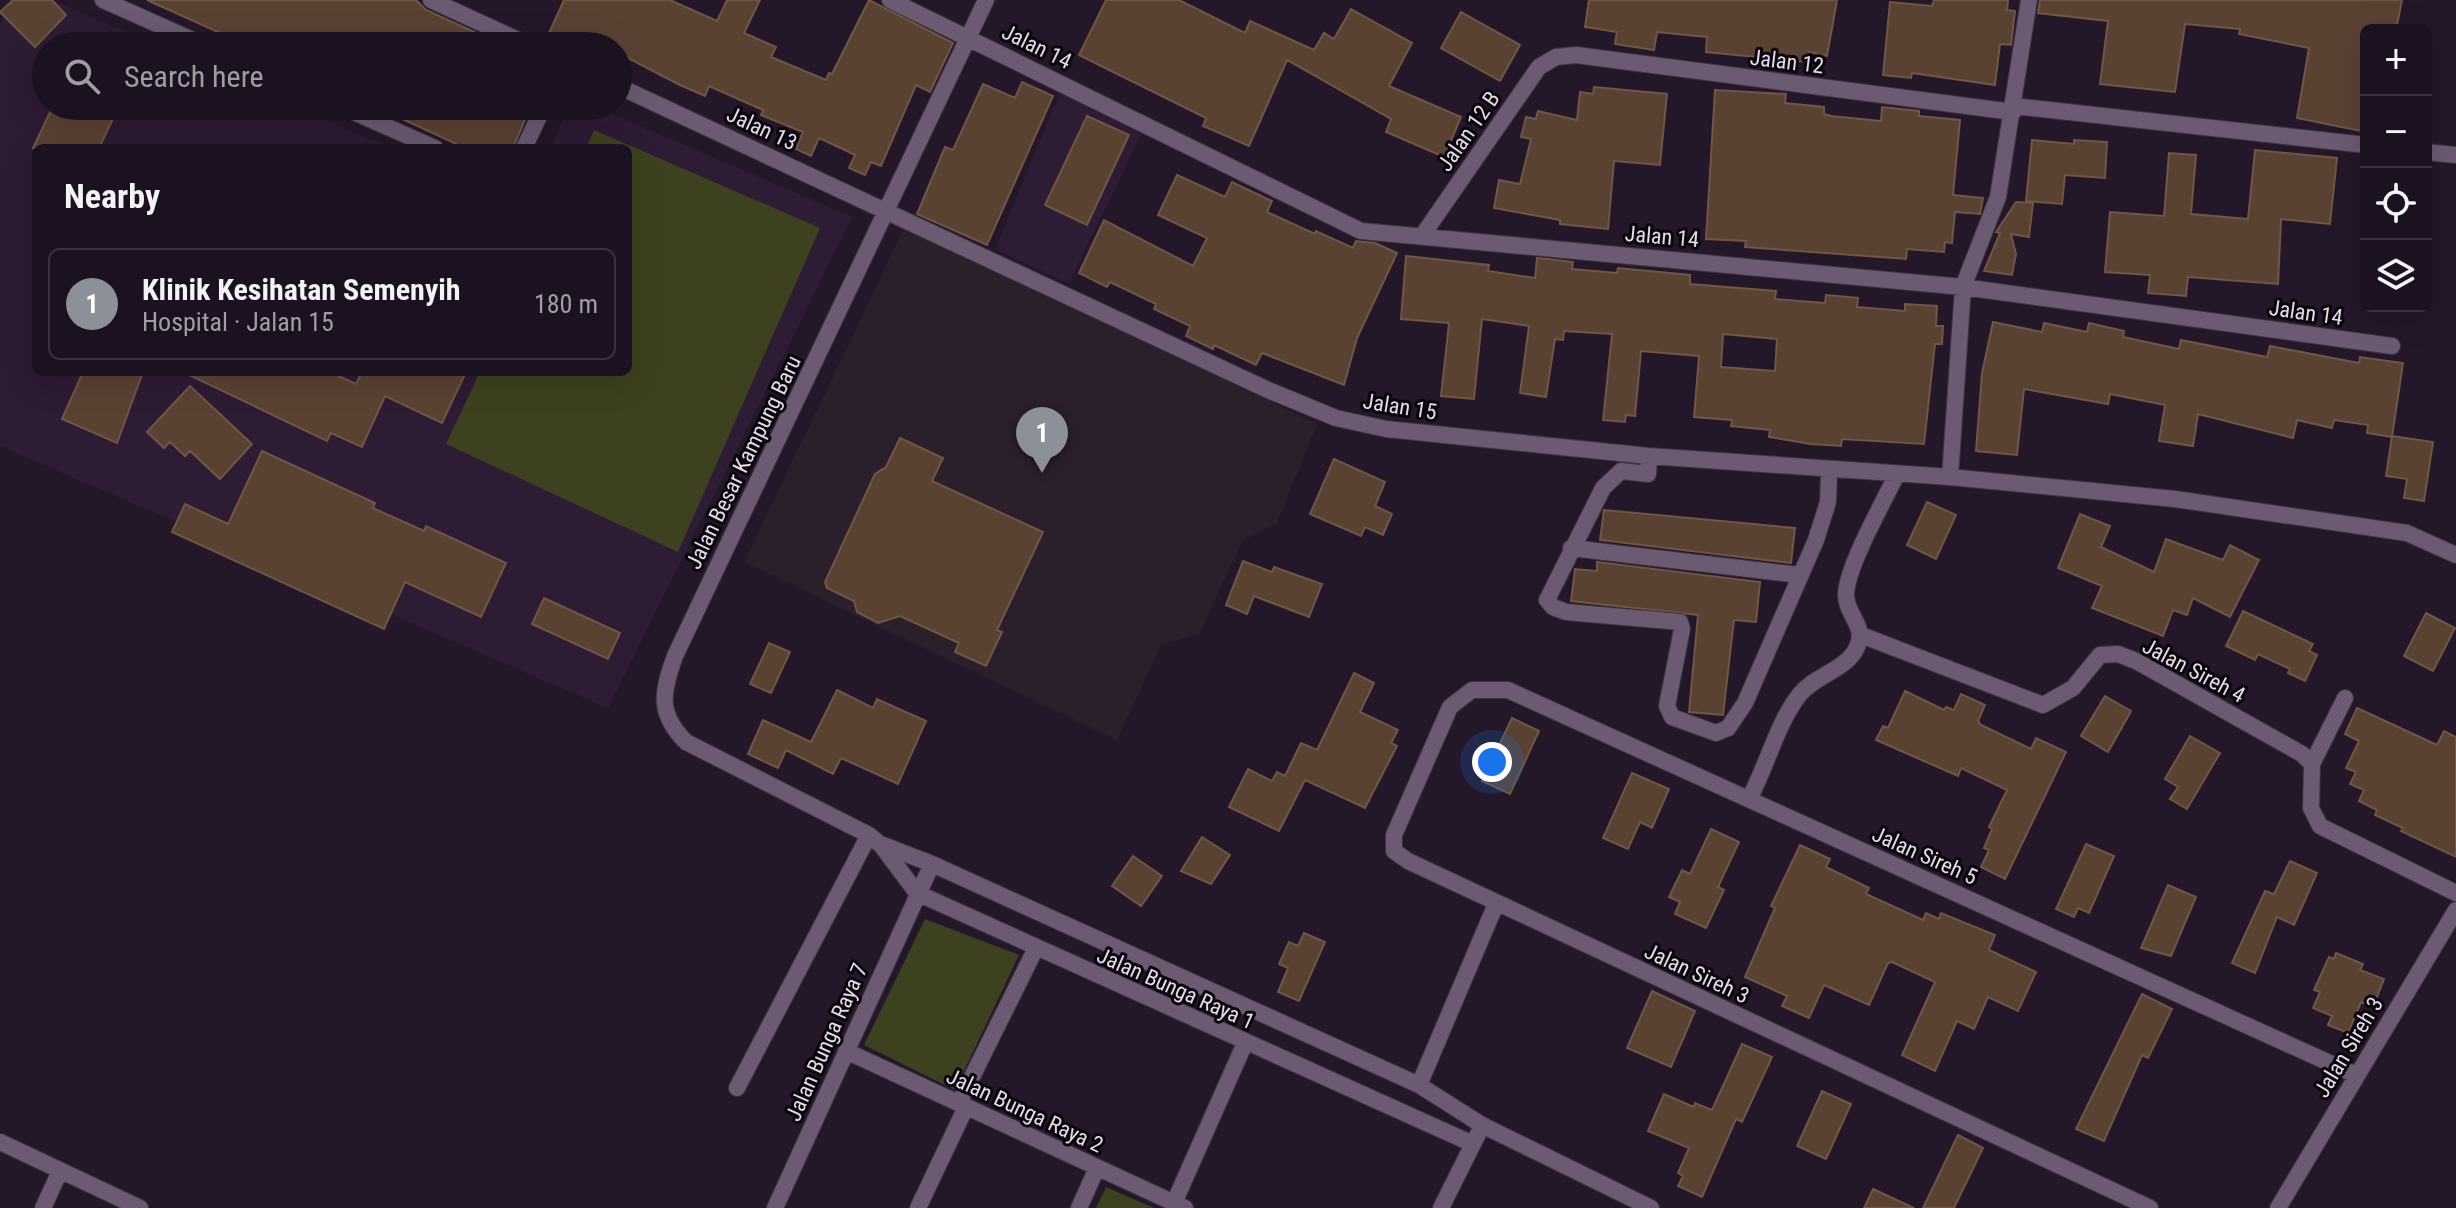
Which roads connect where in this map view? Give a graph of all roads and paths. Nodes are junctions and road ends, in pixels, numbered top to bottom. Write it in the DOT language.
graph roads {
  1 [pos="103,0"];
  2 [pos="431,0"];
  3 [pos="890,0"];
  4 [pos="986,0"];
  5 [pos="2029,0"];
  6 [pos="175,32"];
  7 [pos="501,32"];
  8 [pos="969,37"];
  9 [pos="1556,57"];
  10 [pos="632,92"];
  11 [pos="2014,109"];
  12 [pos="372,120"];
  13 [pos="537,120"];
  14 [pos="426,144"];
  15 [pos="526,144"];
  16 [pos="2360,144"];
  17 [pos="2432,153"];
  18 [pos="2456,155"];
  19 [pos="888,210"];
  20 [pos="1422,236"];
  21 [pos="1963,287"];
  22 [pos="2392,346"];
  23 [pos="1649,456"];
  24 [pos="1829,472"];
  25 [pos="1896,476"];
  26 [pos="1950,477"];
  27 [pos="1571,548"];
  28 [pos="2456,555"];
  29 [pos="1799,575"];
  30 [pos="1861,635"];
  31 [pos="1472,690"];
  32 [pos="2345,698"];
  33 [pos="2312,764"];
  34 [pos="1749,799"];
  35 [pos="875,840"];
  36 [pos="932,864"];
  37 [pos="917,893"];
  38 [pos="2456,893"];
  39 [pos="1496,904"];
  40 [pos="2456,910"];
  41 [pos="1036,948"];
  42 [pos="1245,1043"];
  43 [pos="846,1051"];
  44 [pos="2356,1075"];
  45 [pos="1419,1085"];
  46 [pos="737,1088"];
  47 [pos="963,1105"];
  48 [pos="1482,1125"];
  49 [pos="0,1142"];
  50 [pos="1473,1144"];
  51 [pos="1097,1168"];
  52 [pos="60,1171"];
  53 [pos="1180,1206"];
  54 [pos="43,1208"];
  55 [pos="140,1208"];
  56 [pos="775,1208"];
  57 [pos="918,1208"];
  58 [pos="1079,1208"];
  59 [pos="1441,1208"];
  60 [pos="1651,1208"];
  61 [pos="2150,1208"];
  62 [pos="2278,1208"];
  1 -- 6 [label="street"];
  2 -- 7 [label="street"];
  3 -- 8 [label="street, Jalan 14"];
  4 -- 8 [label="street, Jalan Besar Kampung Baru"];
  5 -- 11 [label="street"];
  8 -- 19 [label="street, Jalan Besar Kampung Baru"];
  8 -- 20 [label="street, Jalan 14"];
  9 -- 11 [label="street, Jalan 12"];
  9 -- 20 [label="street, Jalan 12 B"];
  10 -- 19 [label="street, Jalan 13"];
  11 -- 16 [label="street, Jalan 12"];
  11 -- 21 [label="street"];
  12 -- 14 [label="street"];
  13 -- 15 [label="street"];
  17 -- 18 [label="street"];
  19 -- 23 [label="street, Jalan 15"];
  19 -- 35 [label="street, Jalan Besar Kampung Baru"];
  20 -- 21 [label="street, Jalan 14"];
  21 -- 22 [label="street, Jalan 14"];
  21 -- 26 [label="street"];
  23 -- 24 [label="street, Jalan 15"];
  23 -- 27 [label="street"];
  24 -- 25 [label="street, Jalan 15"];
  24 -- 29 [label="street"];
  25 -- 26 [label="street, Jalan 15"];
  25 -- 30 [label="street"];
  26 -- 28 [label="street, Jalan 15"];
  27 -- 29 [label="street"];
  27 -- 29 [label="street"];
  30 -- 33 [label="street, Jalan Sireh 4"];
  30 -- 34 [label="street"];
  31 -- 34 [label="street, Jalan Sireh 5"];
  31 -- 39 [label="street, Jalan Sireh 3"];
  32 -- 33 [label="street"];
  33 -- 38 [label="street"];
  34 -- 44 [label="street, Jalan Sireh 5"];
  35 -- 36 [label="street, Jalan Besar Kampung Baru"];
  35 -- 37 [label="street, Jalan Bunga Raya 1"];
  35 -- 46 [label="street"];
  36 -- 37 [label="street, Jalan Bunga Raya 7"];
  36 -- 45 [label="street, Jalan Besar Kampung Baru"];
  37 -- 41 [label="street, Jalan Bunga Raya 1"];
  37 -- 43 [label="street, Jalan Bunga Raya 7"];
  39 -- 45 [label="street"];
  39 -- 61 [label="street, Jalan Sireh 3"];
  40 -- 44 [label="street, Jalan Sireh 3"];
  41 -- 42 [label="street, Jalan Bunga Raya 1"];
  41 -- 47 [label="street"];
  42 -- 50 [label="street, Jalan Bunga Raya 1"];
  42 -- 53 [label="street"];
  43 -- 47 [label="street, Jalan Bunga Raya 2"];
  43 -- 56 [label="street, Jalan Bunga Raya 7"];
  44 -- 62 [label="street, Jalan Sireh 3"];
  45 -- 48 [label="street, Jalan Besar Kampung Baru"];
  47 -- 51 [label="street, Jalan Bunga Raya 2"];
  47 -- 57 [label="street"];
  48 -- 50 [label="street"];
  48 -- 60 [label="street, Jalan Besar Kampung Baru"];
  49 -- 52 [label="street"];
  50 -- 59 [label="street"];
  51 -- 53 [label="street, Jalan Bunga Raya 2"];
  51 -- 58 [label="street"];
  52 -- 54 [label="street"];
  52 -- 55 [label="street"];
}
